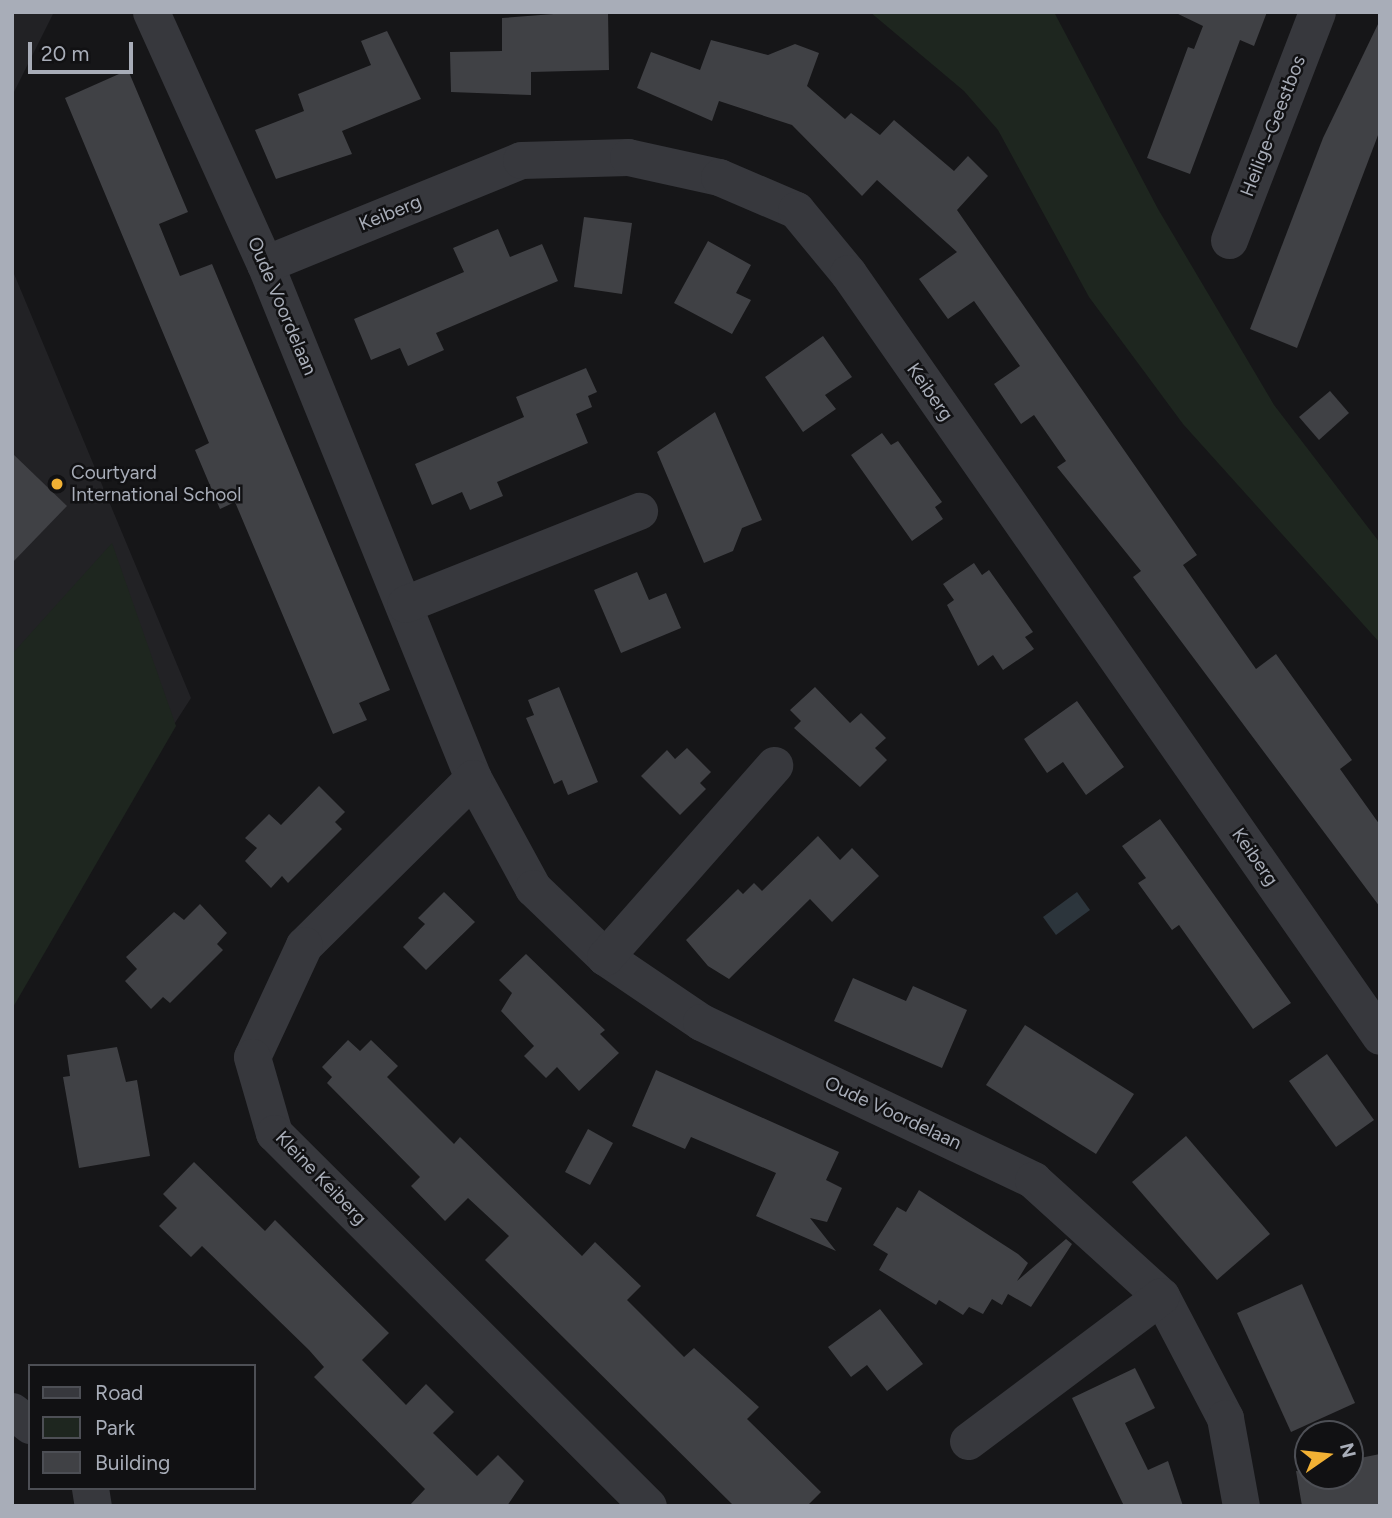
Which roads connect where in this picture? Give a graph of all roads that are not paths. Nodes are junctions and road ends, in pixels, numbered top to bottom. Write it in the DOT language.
graph roads {
  1 [pos="151,12"];
  2 [pos="1317,12"];
  3 [pos="1229,240"];
  4 [pos="265,264"];
  5 [pos="639,511"];
  6 [pos="405,604"];
  7 [pos="774,765"];
  8 [pos="473,778"];
  9 [pos="605,957"];
  10 [pos="1380,1036"];
  11 [pos="1161,1296"];
  12 [pos="12,1412"];
  13 [pos="28,1424"];
  14 [pos="968,1441"];
  15 [pos="648,1506"];
  16 [pos="1241,1506"];
  1 -- 4 [label="street, Oude Voordelaan"];
  2 -- 3 [label="street, Heilige-Geestbos"];
  4 -- 6 [label="street, Oude Voordelaan"];
  4 -- 10 [label="street, Keiberg"];
  5 -- 6 [label="street"];
  6 -- 8 [label="street, Oude Voordelaan"];
  7 -- 9 [label="street"];
  8 -- 9 [label="street, Oude Voordelaan"];
  8 -- 15 [label="street, Kleine Keiberg"];
  9 -- 11 [label="street, Oude Voordelaan"];
  11 -- 14 [label="street"];
  11 -- 16 [label="street, Oude Voordelaan"];
  12 -- 13 [label="street"];
}
